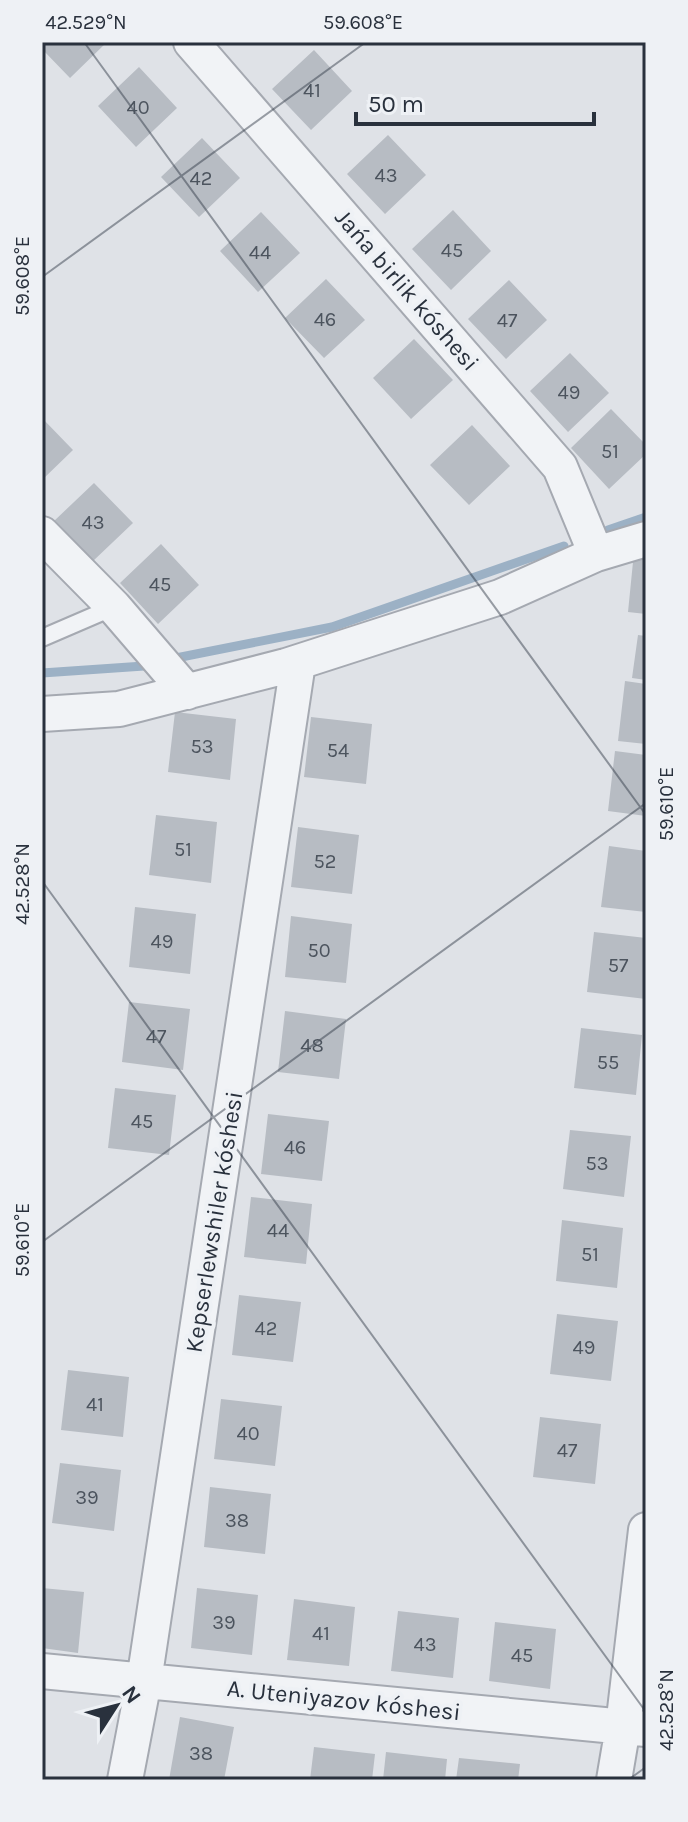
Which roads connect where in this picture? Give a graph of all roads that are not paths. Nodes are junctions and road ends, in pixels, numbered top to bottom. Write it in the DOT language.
graph roads {
  1 [pos="191,42"];
  2 [pos="42,534"];
  3 [pos="646,539"];
  4 [pos="596,554"];
  5 [pos="114,607"];
  6 [pos="42,638"];
  7 [pos="298,663"];
  8 [pos="187,692"];
  9 [pos="42,714"];
  10 [pos="646,1530"];
  11 [pos="42,1671"];
  12 [pos="144,1681"];
  13 [pos="635,1728"];
  14 [pos="125,1780"];
  15 [pos="614,1780"];
  1 -- 4 [label="street, Jańa birlik kóshesi"];
  2 -- 5 [label="street"];
  3 -- 4 [label="street"];
  4 -- 7 [label="street"];
  5 -- 6 [label="lane"];
  5 -- 8 [label="street"];
  7 -- 8 [label="street"];
  7 -- 12 [label="street, Kepserlewshiler kóshesi"];
  8 -- 9 [label="street"];
  10 -- 13 [label="street"];
  11 -- 12 [label="street, A. Uteniyazov kóshesi"];
  12 -- 13 [label="street, A. Uteniyazov kóshesi"];
  12 -- 14 [label="street, Kepserlewshiler kóshesi"];
  13 -- 15 [label="street"];
}
